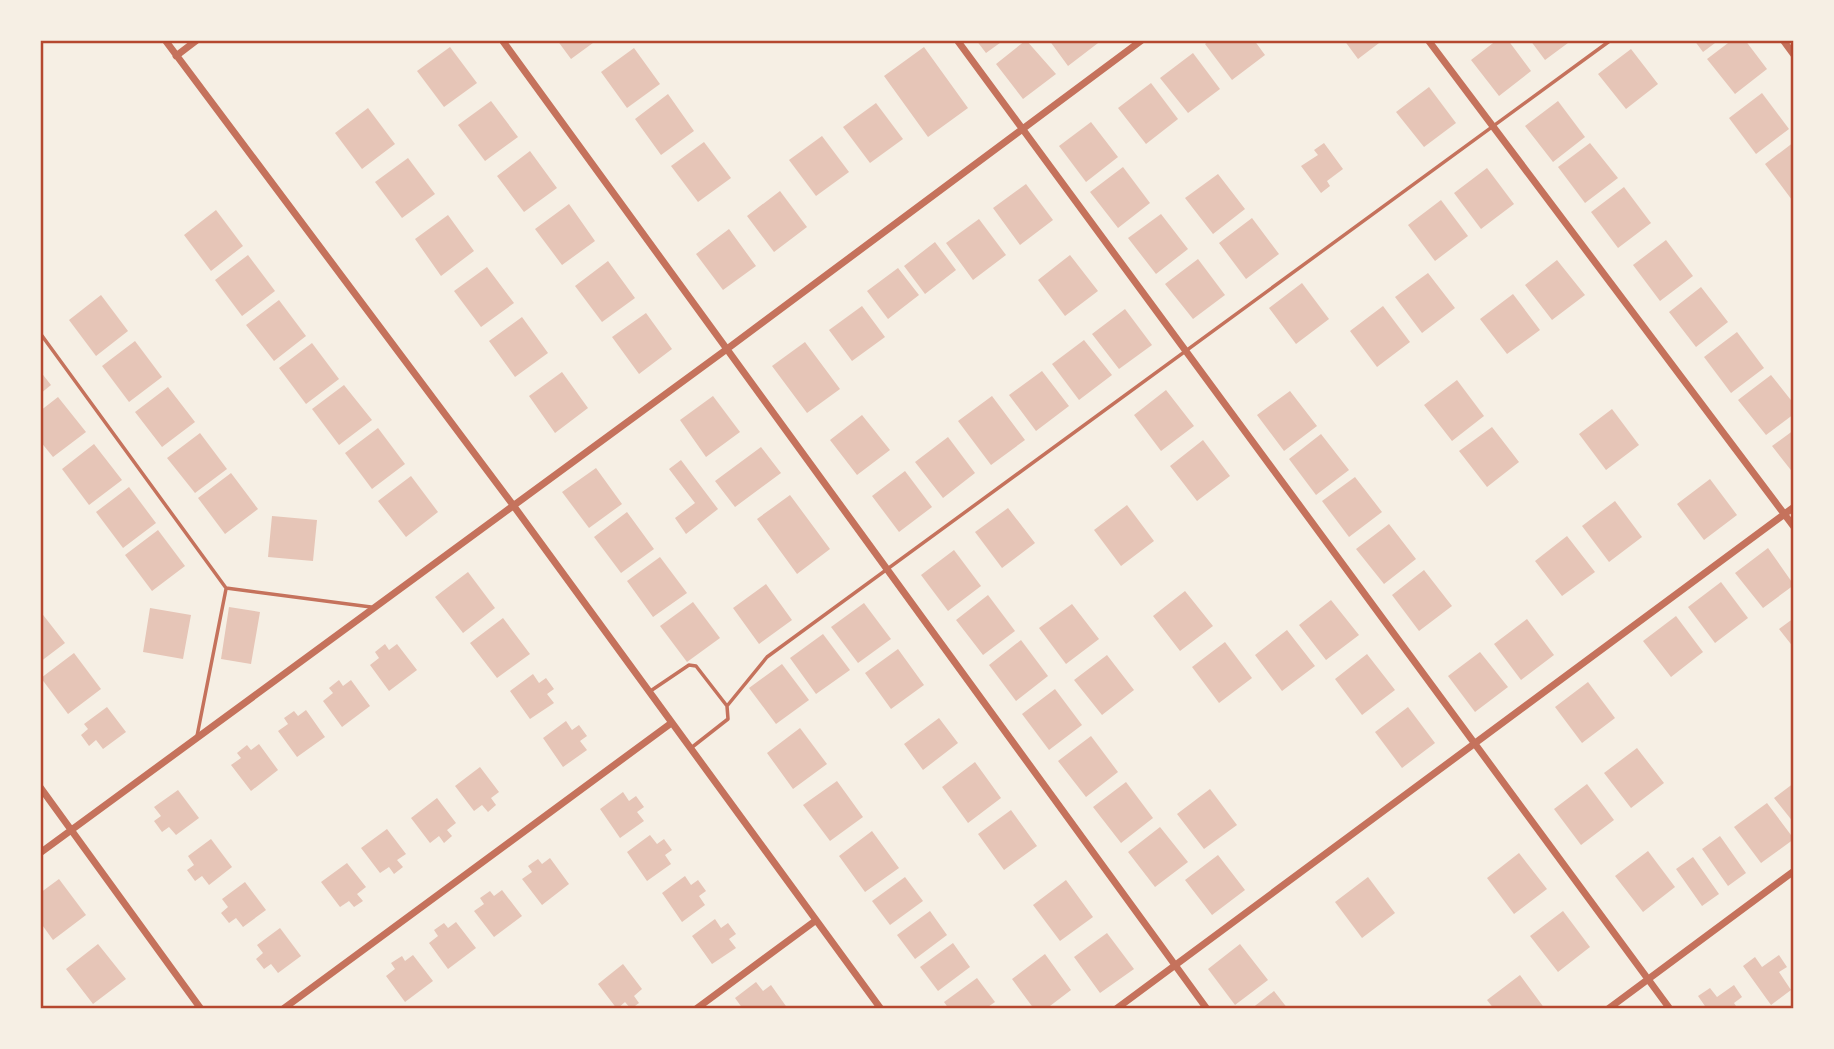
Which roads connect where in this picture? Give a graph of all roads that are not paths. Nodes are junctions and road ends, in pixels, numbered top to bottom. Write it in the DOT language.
graph roads {
  1 [pos="164,40"];
  2 [pos="197,40"];
  3 [pos="502,40"];
  4 [pos="957,40"];
  5 [pos="1142,40"];
  6 [pos="1428,40"];
  7 [pos="1611,40"];
  8 [pos="1783,40"];
  9 [pos="1794,55"];
  10 [pos="176,56"];
  11 [pos="1493,126"];
  12 [pos="1022,128"];
  13 [pos="40,333"];
  14 [pos="727,349"];
  15 [pos="1186,351"];
  16 [pos="513,505"];
  17 [pos="1794,507"];
  18 [pos="1784,514"];
  19 [pos="1794,527"];
  20 [pos="888,570"];
  21 [pos="226,588"];
  22 [pos="373,608"];
  23 [pos="648,693"];
  24 [pos="727,706"];
  25 [pos="670,724"];
  26 [pos="197,738"];
  27 [pos="1474,743"];
  28 [pos="689,749"];
  29 [pos="40,787"];
  30 [pos="73,830"];
  31 [pos="40,853"];
  32 [pos="1794,871"];
  33 [pos="816,921"];
  34 [pos="1175,964"];
  35 [pos="1647,978"];
  36 [pos="201,1009"];
  37 [pos="283,1009"];
  38 [pos="696,1009"];
  39 [pos="881,1009"];
  40 [pos="1116,1009"];
  41 [pos="1208,1009"];
  42 [pos="1608,1009"];
  43 [pos="1670,1009"];
  1 -- 10 [label="street"];
  2 -- 10 [label="street"];
  3 -- 14 [label="street"];
  4 -- 12 [label="street"];
  5 -- 12 [label="street"];
  6 -- 11 [label="street"];
  7 -- 11 [label="lane"];
  8 -- 9 [label="street"];
  10 -- 16 [label="street"];
  11 -- 15 [label="lane"];
  11 -- 18 [label="street"];
  12 -- 14 [label="street"];
  12 -- 15 [label="street"];
  13 -- 21 [label="lane"];
  14 -- 16 [label="street"];
  14 -- 20 [label="street"];
  15 -- 20 [label="lane"];
  15 -- 27 [label="street"];
  16 -- 22 [label="street"];
  16 -- 23 [label="street"];
  17 -- 18 [label="street"];
  18 -- 19 [label="street"];
  18 -- 27 [label="street"];
  20 -- 24 [label="lane"];
  20 -- 34 [label="street"];
  21 -- 22 [label="lane"];
  21 -- 26 [label="lane"];
  22 -- 26 [label="street"];
  23 -- 24 [label="lane"];
  23 -- 25 [label="street"];
  24 -- 28 [label="lane"];
  25 -- 28 [label="street"];
  25 -- 37 [label="street"];
  26 -- 30 [label="street"];
  27 -- 34 [label="street"];
  27 -- 35 [label="street"];
  28 -- 33 [label="street"];
  29 -- 30 [label="street"];
  30 -- 31 [label="street"];
  30 -- 36 [label="street"];
  32 -- 35 [label="street"];
  33 -- 38 [label="street"];
  33 -- 39 [label="street"];
  34 -- 40 [label="street"];
  34 -- 41 [label="street"];
  35 -- 42 [label="street"];
  35 -- 43 [label="street"];
}
